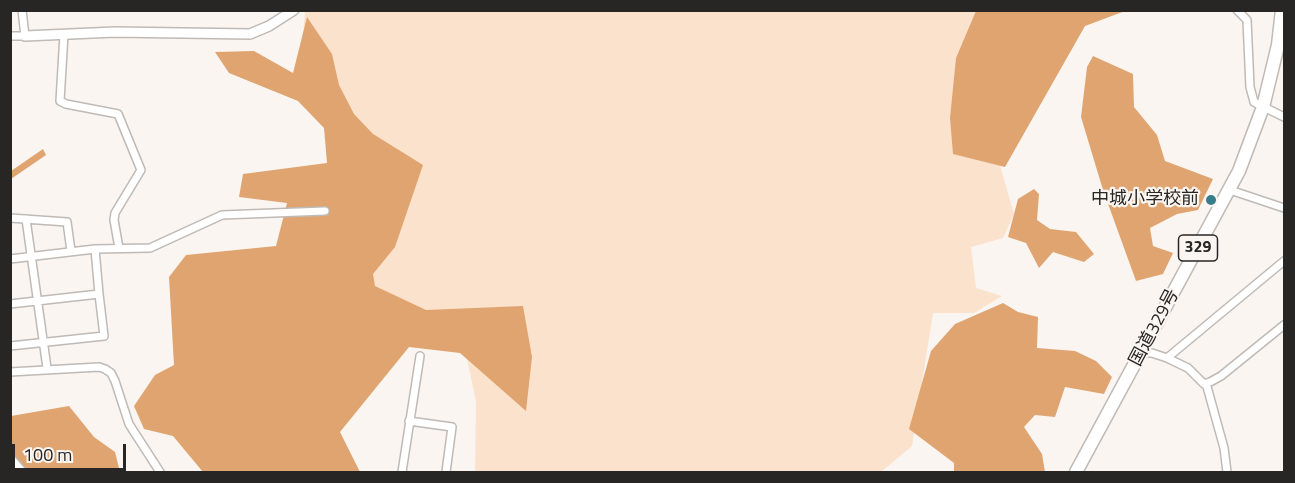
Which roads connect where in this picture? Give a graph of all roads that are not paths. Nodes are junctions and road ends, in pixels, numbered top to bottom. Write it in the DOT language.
graph roads {
  1 [pos="22,10"];
  2 [pos="294,10"];
  3 [pos="1237,10"];
  4 [pos="1282,10"];
  5 [pos="64,34"];
  6 [pos="10,36"];
  7 [pos="25,36"];
  8 [pos="1263,107"];
  9 [pos="1284,117"];
  10 [pos="1230,190"];
  11 [pos="1284,208"];
  12 [pos="325,211"];
  13 [pos="10,218"];
  14 [pos="26,219"];
  15 [pos="119,248"];
  16 [pos="95,249"];
  17 [pos="70,251"];
  18 [pos="32,256"];
  19 [pos="10,259"];
  20 [pos="1284,261"];
  21 [pos="99,294"];
  22 [pos="37,301"];
  23 [pos="10,304"];
  24 [pos="1284,325"];
  25 [pos="42,343"];
  26 [pos="10,346"];
  27 [pos="1142,353"];
  28 [pos="420,356"];
  29 [pos="1167,358"];
  30 [pos="47,368"];
  31 [pos="10,372"];
  32 [pos="1206,383"];
  33 [pos="410,421"];
  34 [pos="10,457"];
  35 [pos="22,472"];
  36 [pos="160,472"];
  37 [pos="402,472"];
  38 [pos="446,472"];
  39 [pos="1076,472"];
  40 [pos="1227,472"];
  1 -- 7 [label="street"];
  2 -- 5 [label="street"];
  3 -- 8 [label="street"];
  4 -- 8 [label="highway, 国道329号 / 329"];
  5 -- 7 [label="street"];
  5 -- 15 [label="street"];
  6 -- 7 [label="street"];
  8 -- 9 [label="street"];
  8 -- 10 [label="highway, 国道329号 / 329"];
  10 -- 11 [label="street"];
  10 -- 27 [label="highway, 国道329号 / 329"];
  12 -- 15 [label="street"];
  13 -- 14 [label="street"];
  14 -- 17 [label="street"];
  14 -- 18 [label="street"];
  15 -- 16 [label="street"];
  16 -- 17 [label="street"];
  16 -- 21 [label="street"];
  17 -- 18 [label="street"];
  18 -- 19 [label="street"];
  18 -- 22 [label="street"];
  20 -- 29 [label="street"];
  21 -- 22 [label="street"];
  21 -- 25 [label="street"];
  22 -- 23 [label="street"];
  22 -- 25 [label="street"];
  24 -- 32 [label="street"];
  25 -- 26 [label="street"];
  25 -- 30 [label="street"];
  27 -- 29 [label="street"];
  27 -- 39 [label="highway, 国道329号 / 329"];
  28 -- 33 [label="street"];
  29 -- 32 [label="street"];
  30 -- 31 [label="street"];
  30 -- 36 [label="street"];
  32 -- 40 [label="street"];
  33 -- 37 [label="street"];
  33 -- 38 [label="street"];
  34 -- 35 [label="street"];
}
